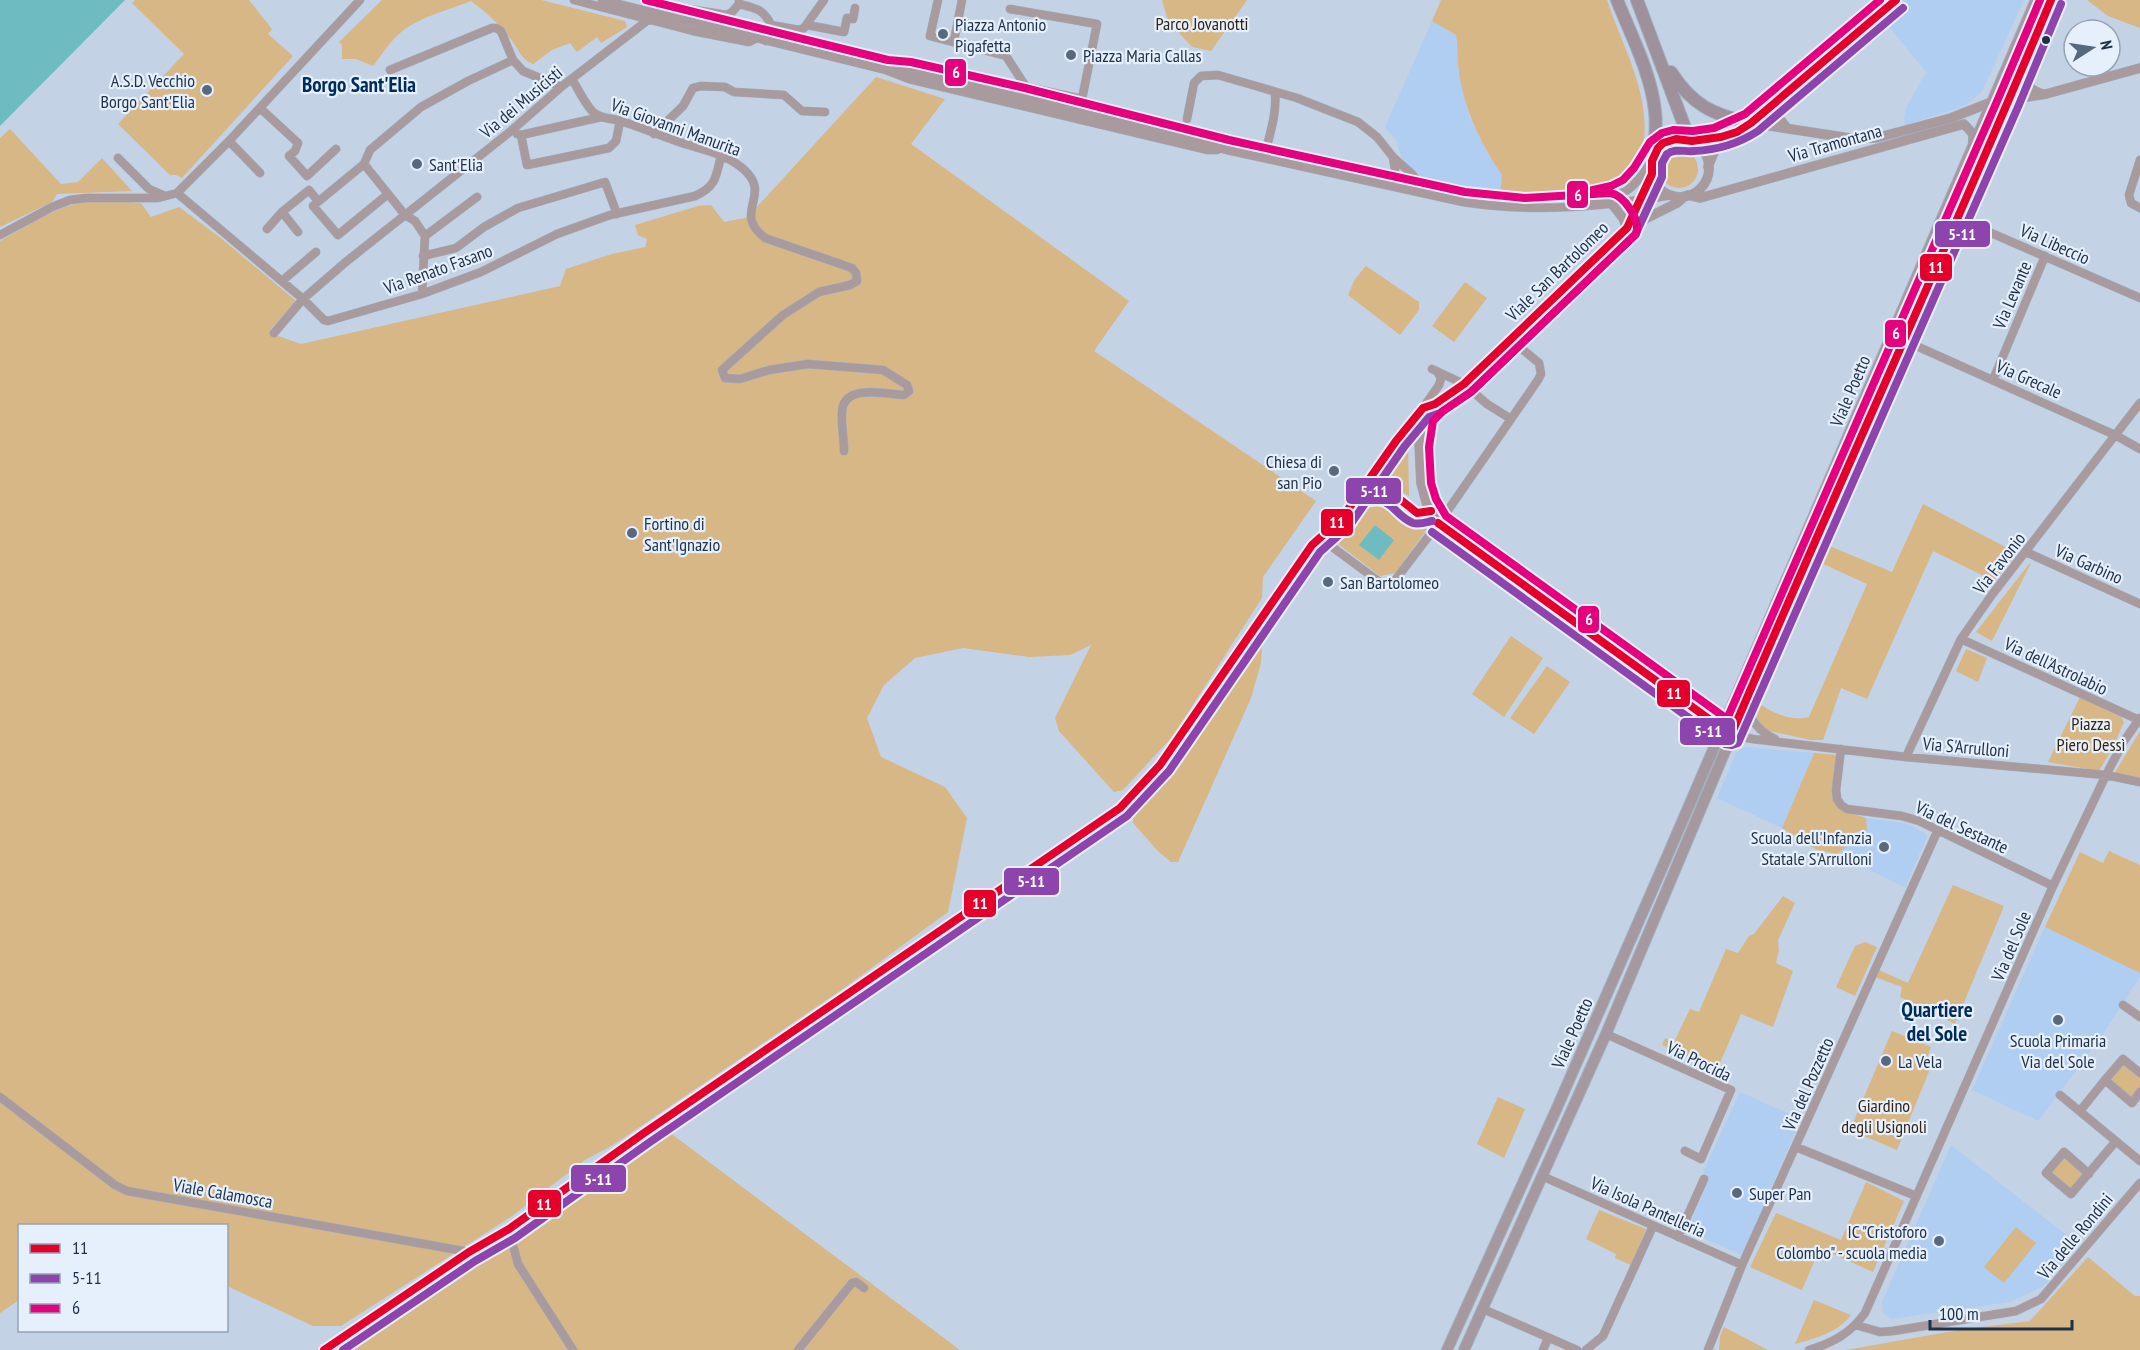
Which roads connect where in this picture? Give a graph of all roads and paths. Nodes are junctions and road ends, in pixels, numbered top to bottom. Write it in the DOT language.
graph roads {
  1 [pos="360,0"];
  2 [pos="574,0"];
  3 [pos="602,0"];
  4 [pos="825,0"];
  5 [pos="938,0"];
  6 [pos="963,0"];
  7 [pos="1617,0"];
  8 [pos="1637,0"];
  9 [pos="1896,0"];
  10 [pos="2036,0"];
  11 [pos="2051,0"];
  12 [pos="739,2"];
  13 [pos="675,6"];
  14 [pos="855,8"];
  15 [pos="1010,9"];
  16 [pos="650,16"];
  17 [pos="771,25"];
  18 [pos="807,25"];
  19 [pos="766,41"];
  20 [pos="954,41"];
  21 [pos="1658,53"];
  22 [pos="513,60"];
  23 [pos="2140,68"];
  24 [pos="390,70"];
  25 [pos="2022,70"];
  26 [pos="572,79"];
  27 [pos="561,87"];
  28 [pos="1026,87"];
  29 [pos="1275,93"];
  30 [pos="2046,94"];
  31 [pos="1082,99"];
  32 [pos="1777,101"];
  33 [pos="1994,101"];
  34 [pos="1022,102"];
  35 [pos="2008,103"];
  36 [pos="260,108"];
  37 [pos="825,112"];
  38 [pos="1079,112"];
  39 [pos="601,117"];
  40 [pos="1187,119"];
  41 [pos="620,121"];
  42 [pos="1751,123"];
  43 [pos="1787,128"];
  44 [pos="511,131"];
  45 [pos="1737,132"];
  46 [pos="654,134"];
  47 [pos="521,135"];
  48 [pos="1842,137"];
  49 [pos="229,141"];
  50 [pos="1691,141"];
  51 [pos="1974,148"];
  52 [pos="336,149"];
  53 [pos="1227,150"];
  54 [pos="721,156"];
  55 [pos="1393,157"];
  56 [pos="1653,157"];
  57 [pos="1844,157"];
  58 [pos="118,158"];
  59 [pos="1264,158"];
  60 [pos="2140,160"];
  61 [pos="364,164"];
  62 [pos="1708,167"];
  63 [pos="260,173"];
  64 [pos="1652,174"];
  65 [pos="1391,185"];
  66 [pos="177,193"];
  67 [pos="1427,193"];
  68 [pos="388,195"];
  69 [pos="1672,195"];
  70 [pos="1686,195"];
  71 [pos="165,196"];
  72 [pos="477,197"];
  73 [pos="1640,200"];
  74 [pos="318,201"];
  75 [pos="1611,203"];
  76 [pos="1562,208"];
  77 [pos="2140,208"];
  78 [pos="282,212"];
  79 [pos="617,214"];
  80 [pos="405,215"];
  81 [pos="1957,219"];
  82 [pos="1627,228"];
  83 [pos="267,229"];
  84 [pos="298,232"];
  85 [pos="0,236"];
  86 [pos="425,236"];
  87 [pos="316,252"];
  88 [pos="423,256"];
  89 [pos="2045,256"];
  90 [pos="282,281"];
  91 [pos="422,294"];
  92 [pos="2140,298"];
  93 [pos="303,299"];
  94 [pos="274,333"];
  95 [pos="1510,339"];
  96 [pos="1903,340"];
  97 [pos="1993,380"];
  98 [pos="1464,384"];
  99 [pos="2140,403"];
  100 [pos="1435,404"];
  101 [pos="1423,408"];
  102 [pos="1511,419"];
  103 [pos="2115,435"];
  104 [pos="2140,449"];
  105 [pos="844,451"];
  106 [pos="1360,493"];
  107 [pos="1431,511"];
  108 [pos="1438,523"];
  109 [pos="1320,538"];
  110 [pos="2026,552"];
  111 [pos="2140,604"];
  112 [pos="1961,639"];
  113 [pos="1745,704"];
  114 [pos="2139,719"];
  115 [pos="1722,728"];
  116 [pos="1731,735"];
  117 [pos="1788,743"];
  118 [pos="1841,749"];
  119 [pos="1906,757"];
  120 [pos="2106,775"];
  121 [pos="2140,782"];
  122 [pos="1937,832"];
  123 [pos="2053,886"];
  124 [pos="2123,1005"];
  125 [pos="2140,1017"];
  126 [pos="1606,1034"];
  127 [pos="2140,1073"];
  128 [pos="2105,1080"];
  129 [pos="2140,1092"];
  130 [pos="2060,1095"];
  131 [pos="0,1097"];
  132 [pos="2080,1111"];
  133 [pos="2116,1141"];
  134 [pos="1796,1147"];
  135 [pos="1685,1151"];
  136 [pos="2140,1161"];
  137 [pos="2089,1174"];
  138 [pos="1542,1176"];
  139 [pos="1704,1179"];
  140 [pos="2140,1183"];
  141 [pos="1916,1196"];
  142 [pos="1653,1226"];
  143 [pos="509,1229"];
  144 [pos="1678,1237"];
  145 [pos="469,1252"];
  146 [pos="1742,1265"];
  147 [pos="864,1288"];
  148 [pos="1483,1309"];
  149 [pos="1856,1325"];
  150 [pos="1548,1338"];
  151 [pos="324,1350"];
  152 [pos="573,1350"];
  153 [pos="798,1350"];
  154 [pos="1447,1350"];
  155 [pos="1464,1350"];
  156 [pos="1543,1350"];
  157 [pos="1577,1350"];
  158 [pos="1586,1350"];
  159 [pos="1708,1350"];
  160 [pos="1809,1350"];
  1 -- 36 [label="street"];
  2 -- 16 [label="street"];
  3 -- 16 [label="street"];
  4 -- 18 [label="street"];
  5 -- 20 [label="street"];
  6 -- 20 [label="street"];
  7 -- 56 [label="highway"];
  8 -- 21 [label="highway"];
  9 -- 32 [label="street"];
  10 -- 33 [label="main road, Viale Poetto"];
  11 -- 25 [label="main road, Viale Poetto"];
  12 -- 13 [label="street"];
  12 -- 17 [label="street"];
  14 -- 18 [label="street"];
  15 -- 31 [label="street"];
  16 -- 19 [label="street"];
  16 -- 26 [label="street, Via dei Musicisti"];
  17 -- 18 [label="street"];
  17 -- 19 [label="street"];
  19 -- 34 [label="street"];
  20 -- 28 [label="street"];
  21 -- 42 [label="highway"];
  21 -- 50 [label="highway"];
  22 -- 24 [label="street"];
  22 -- 27 [label="street"];
  22 -- 61 [label="street"];
  23 -- 30 [label="street"];
  25 -- 30 [label="street"];
  25 -- 35 [label="main road, Viale Poetto"];
  26 -- 27 [label="street, Via dei Musicisti"];
  26 -- 39 [label="street, Via Giovanni Manurita"];
  27 -- 44 [label="street, Via dei Musicisti"];
  28 -- 31 [label="street"];
  28 -- 34 [label="street"];
  29 -- 40 [label="street"];
  29 -- 55 [label="street"];
  29 -- 59 [label="street"];
  30 -- 35 [label="street"];
  31 -- 38 [label="street"];
  32 -- 42 [label="street"];
  32 -- 43 [label="street"];
  33 -- 48 [label="street, Via Tramontana"];
  33 -- 51 [label="main road, Viale Poetto"];
  34 -- 38 [label="street"];
  34 -- 53 [label="street"];
  35 -- 81 [label="main road, Viale Poetto"];
  36 -- 49 [label="street"];
  36 -- 52 [label="street"];
  37 -- 46 [label="street"];
  38 -- 53 [label="street"];
  39 -- 41 [label="street, Via Giovanni Manurita"];
  39 -- 47 [label="street"];
  41 -- 46 [label="street, Via Giovanni Manurita"];
  41 -- 47 [label="street"];
  42 -- 43 [label="street"];
  42 -- 45 [label="street"];
  43 -- 48 [label="street, Via Tramontana"];
  44 -- 47 [label="street"];
  44 -- 80 [label="street, Via dei Musicisti"];
  45 -- 50 [label="street"];
  45 -- 62 [label="street"];
  46 -- 54 [label="street, Via Giovanni Manurita"];
  48 -- 57 [label="street"];
  49 -- 63 [label="street"];
  49 -- 66 [label="street"];
  50 -- 56 [label="street"];
  50 -- 62 [label="street"];
  51 -- 57 [label="street, Via Tramontana"];
  51 -- 115 [label="main road, Viale Poetto"];
  53 -- 59 [label="street"];
  54 -- 79 [label="street, Via Renato Fasano"];
  54 -- 105 [label="street, Via Giovanni Manurita"];
  55 -- 65 [label="street"];
  55 -- 67 [label="street"];
  56 -- 64 [label="street"];
  56 -- 76 [label="street"];
  57 -- 70 [label="street, Via Tramontana"];
  58 -- 71 [label="street"];
  59 -- 65 [label="street"];
  60 -- 77 [label="street"];
  61 -- 68 [label="street"];
  61 -- 74 [label="street"];
  62 -- 70 [label="street"];
  64 -- 69 [label="street"];
  64 -- 73 [label="street, Viale San Bartolomeo"];
  65 -- 67 [label="street"];
  66 -- 71 [label="street"];
  66 -- 90 [label="street, Via Renato Fasano"];
  67 -- 76 [label="street"];
  68 -- 74 [label="street"];
  68 -- 80 [label="street"];
  69 -- 70 [label="street"];
  69 -- 73 [label="street"];
  70 -- 82 [label="street, Viale San Bartolomeo"];
  71 -- 85 [label="street"];
  72 -- 86 [label="street"];
  73 -- 75 [label="street"];
  73 -- 82 [label="street, Viale San Bartolomeo"];
  74 -- 78 [label="street"];
  75 -- 76 [label="street"];
  75 -- 82 [label="street"];
  78 -- 83 [label="street"];
  78 -- 84 [label="street"];
  79 -- 88 [label="street"];
  79 -- 91 [label="street, Via Renato Fasano"];
  80 -- 86 [label="street"];
  80 -- 93 [label="street, Via dei Musicisti"];
  81 -- 89 [label="street, Via Libeccio"];
  81 -- 96 [label="main road, Viale Poetto"];
  82 -- 95 [label="street, Viale San Bartolomeo"];
  86 -- 88 [label="street"];
  87 -- 90 [label="street"];
  88 -- 91 [label="street"];
  89 -- 92 [label="street, Via Libeccio"];
  89 -- 97 [label="street, Via Levante"];
  90 -- 93 [label="street, Via Renato Fasano"];
  91 -- 93 [label="street, Via Renato Fasano"];
  93 -- 94 [label="street, Via dei Musicisti"];
  95 -- 98 [label="street, Viale San Bartolomeo"];
  95 -- 102 [label="street"];
  96 -- 97 [label="street, Via Grecale"];
  96 -- 113 [label="main road, Viale Poetto"];
  97 -- 103 [label="street, Via Grecale"];
  98 -- 100 [label="street, Viale San Bartolomeo"];
  98 -- 101 [label="street"];
  98 -- 102 [label="street"];
  99 -- 103 [label="street, Via Favonio"];
  100 -- 101 [label="street"];
  100 -- 107 [label="street"];
  101 -- 106 [label="street"];
  102 -- 108 [label="street"];
  103 -- 104 [label="street, Via Grecale"];
  103 -- 110 [label="street, Via Favonio"];
  106 -- 107 [label="street"];
  106 -- 109 [label="street"];
  107 -- 108 [label="street"];
  108 -- 109 [label="street"];
  108 -- 115 [label="street"];
  109 -- 143 [label="street"];
  110 -- 111 [label="street, Via Garbino"];
  110 -- 112 [label="street, Via Favonio"];
  112 -- 114 [label="street, Via dell'Astrolabio"];
  112 -- 119 [label="street, Via Favonio"];
  113 -- 116 [label="main road, Viale Poetto"];
  113 -- 117 [label="street, Via S'Arrulloni"];
  114 -- 120 [label="street, Via del Sole"];
  115 -- 116 [label="street"];
  115 -- 154 [label="main road, Viale Poetto"];
  116 -- 117 [label="street, Via S'Arrulloni"];
  116 -- 126 [label="main road, Viale Poetto"];
  117 -- 118 [label="street, Via S'Arrulloni"];
  118 -- 119 [label="street, Via S'Arrulloni"];
  118 -- 122 [label="street, Via del Sestante"];
  119 -- 120 [label="street, Via S'Arrulloni"];
  120 -- 121 [label="street, Via S'Arrulloni"];
  120 -- 123 [label="street, Via del Sole"];
  122 -- 123 [label="street, Via del Sestante"];
  122 -- 134 [label="street, Via del Pozzetto"];
  123 -- 141 [label="street, Via del Sole"];
  124 -- 125 [label="street"];
  126 -- 135 [label="street, Via Procida"];
  126 -- 138 [label="main road, Viale Poetto"];
  127 -- 128 [label="street"];
  128 -- 129 [label="street"];
  128 -- 132 [label="street"];
  130 -- 132 [label="street"];
  131 -- 145 [label="street, Viale Calamosca"];
  132 -- 133 [label="street"];
  133 -- 136 [label="street"];
  133 -- 137 [label="street"];
  134 -- 141 [label="street"];
  134 -- 146 [label="street, Via del Pozzetto"];
  137 -- 137 [label="street"];
  138 -- 142 [label="street, Via Isola Pantelleria"];
  138 -- 148 [label="main road, Viale Poetto"];
  139 -- 144 [label="street"];
  140 -- 149 [label="street, Via delle Rondini"];
  141 -- 149 [label="street, Via del Sole"];
  142 -- 144 [label="street, Via Isola Pantelleria"];
  142 -- 158 [label="street"];
  143 -- 145 [label="street"];
  143 -- 152 [label="street"];
  144 -- 146 [label="street, Via Isola Pantelleria"];
  145 -- 151 [label="street"];
  146 -- 159 [label="street, Via del Pozzetto"];
  147 -- 153 [label="street"];
  148 -- 150 [label="street"];
  148 -- 155 [label="main road, Viale Poetto"];
  149 -- 160 [label="street"];
  150 -- 156 [label="street"];
  150 -- 157 [label="street"];
}
